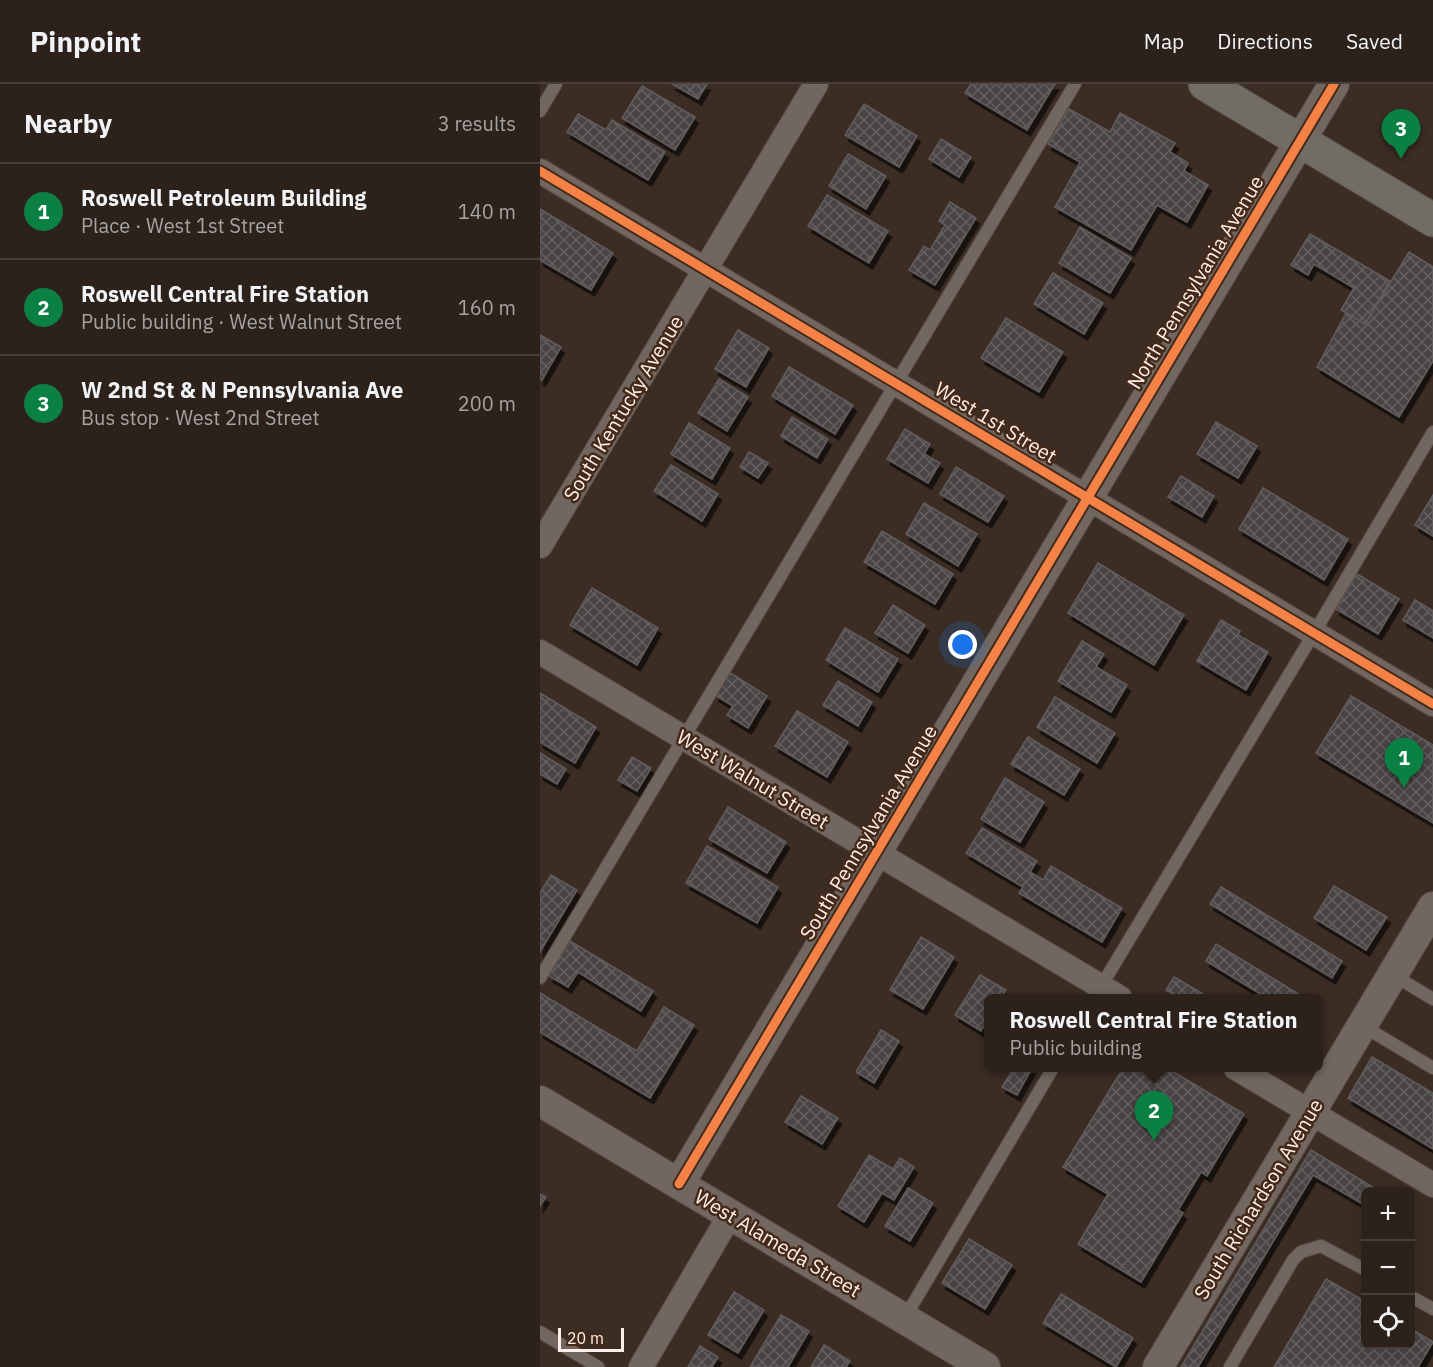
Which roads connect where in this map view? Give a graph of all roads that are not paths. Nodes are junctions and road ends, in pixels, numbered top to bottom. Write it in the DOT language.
graph roads {
  1 [pos="556,84"];
  2 [pos="816,84"];
  3 [pos="1075,84"];
  4 [pos="1205,84"];
  5 [pos="1335,84"];
  6 [pos="540,111"];
  7 [pos="1300,141"];
  8 [pos="540,171"];
  9 [pos="1433,220"];
  10 [pos="706,270"];
  11 [pos="896,383"];
  12 [pos="1433,432"];
  13 [pos="1088,498"];
  14 [pos="540,546"];
  15 [pos="1314,633"];
  16 [pos="540,652"];
  17 [pos="1433,704"];
  18 [pos="684,738"];
  19 [pos="876,853"];
  20 [pos="1433,907"];
  21 [pos="1393,975"];
  22 [pos="540,978"];
  23 [pos="1103,994"];
  24 [pos="1106,994"];
  25 [pos="1433,999"];
  26 [pos="1362,1025"];
  27 [pos="1433,1068"];
  28 [pos="1051,1072"];
  29 [pos="1243,1072"];
  30 [pos="540,1101"];
  31 [pos="1310,1112"];
  32 [pos="679,1185"];
  33 [pos="1433,1185"];
  34 [pos="730,1215"];
  35 [pos="1361,1268"];
  36 [pos="1415,1299"];
  37 [pos="1433,1309"];
  38 [pos="904,1319"];
  39 [pos="540,1332"];
  40 [pos="598,1367"];
  41 [pos="641,1367"];
  42 [pos="985,1367"];
  43 [pos="1158,1367"];
  44 [pos="1230,1367"];
  1 -- 6 [label="lane"];
  2 -- 10 [label="street, South Kentucky Avenue"];
  3 -- 11 [label="lane"];
  4 -- 7 [label="main road"];
  5 -- 7 [label="street, North Pennsylvania Avenue"];
  7 -- 9 [label="main road"];
  7 -- 13 [label="street, North Pennsylvania Avenue"];
  8 -- 10 [label="street, West 1st Street"];
  10 -- 11 [label="street, West 1st Street"];
  10 -- 14 [label="street, South Kentucky Avenue"];
  11 -- 13 [label="street, West 1st Street"];
  11 -- 18 [label="lane"];
  12 -- 15 [label="lane"];
  13 -- 15 [label="street, West 1st Street"];
  13 -- 19 [label="street, South Pennsylvania Avenue"];
  15 -- 17 [label="street, West 1st Street"];
  15 -- 24 [label="lane"];
  16 -- 18 [label="street, West Walnut Street"];
  18 -- 19 [label="street, West Walnut Street"];
  18 -- 22 [label="lane"];
  19 -- 23 [label="street, West Walnut Street"];
  19 -- 32 [label="street, South Pennsylvania Avenue"];
  20 -- 21 [label="street, South Richardson Avenue"];
  21 -- 25 [label="lane"];
  21 -- 26 [label="street, South Richardson Avenue"];
  26 -- 27 [label="lane"];
  26 -- 31 [label="street, South Richardson Avenue"];
  28 -- 38 [label="lane"];
  29 -- 31 [label="street"];
  30 -- 32 [label="street, West Alameda Street"];
  31 -- 33 [label="street"];
  31 -- 43 [label="street, South Richardson Avenue"];
  32 -- 34 [label="street, West Alameda Street"];
  34 -- 38 [label="street, West Alameda Street"];
  34 -- 41 [label="street"];
  35 -- 44 [label="lane"];
  36 -- 37 [label="lane"];
  38 -- 42 [label="street, West Alameda Street"];
  39 -- 40 [label="lane"];
}
